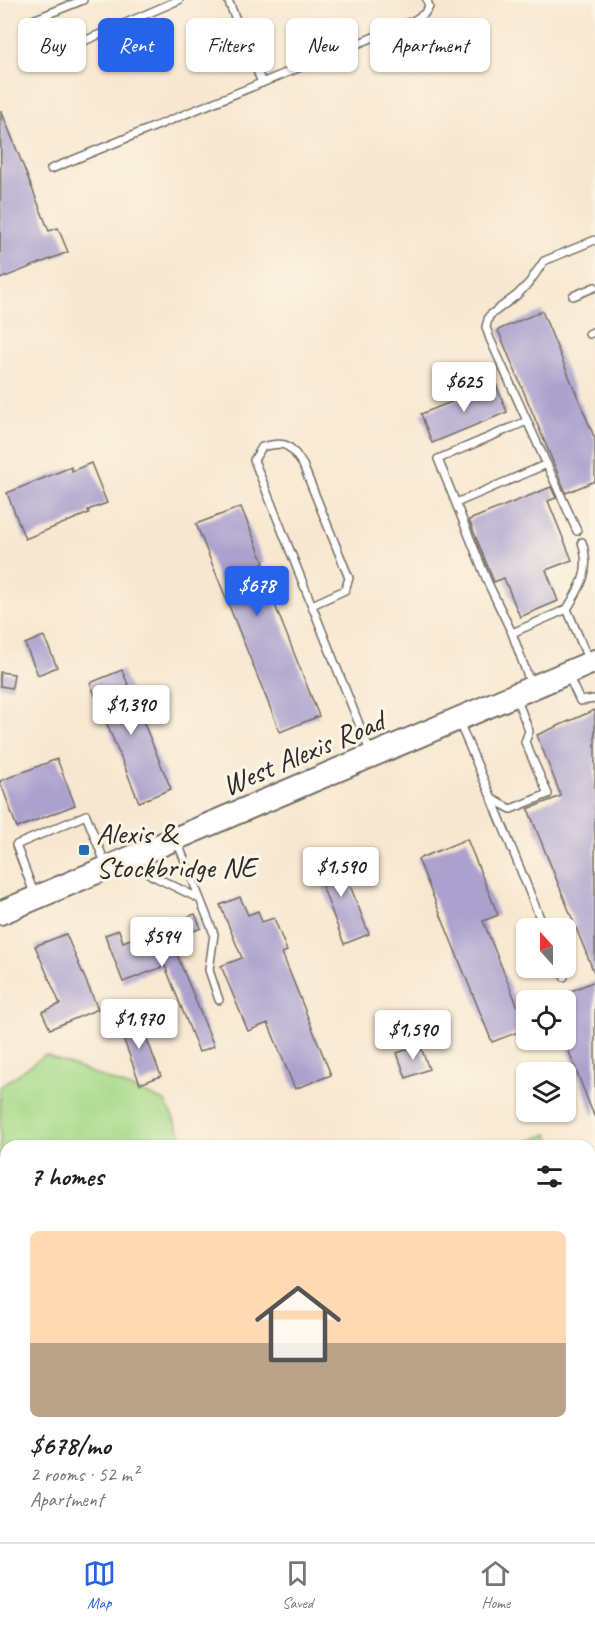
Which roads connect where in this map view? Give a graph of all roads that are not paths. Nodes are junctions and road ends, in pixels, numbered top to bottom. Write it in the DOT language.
graph roads {
  1 [pos="82,0"];
  2 [pos="180,0"];
  3 [pos="228,0"];
  4 [pos="427,0"];
  5 [pos="262,83"];
  6 [pos="51,169"];
  7 [pos="595,240"];
  8 [pos="595,287"];
  9 [pos="573,296"];
  10 [pos="527,422"];
  11 [pos="547,464"];
  12 [pos="456,503"];
  13 [pos="577,531"];
  14 [pos="582,542"];
  15 [pos="312,605"];
  16 [pos="567,609"];
  17 [pos="512,633"];
  18 [pos="592,662"];
  19 [pos="567,673"];
  20 [pos="524,692"];
  21 [pos="595,699"];
  22 [pos="458,720"];
  23 [pos="372,756"];
  24 [pos="492,799"];
  25 [pos="176,838"];
  26 [pos="116,864"];
  27 [pos="36,898"];
  28 [pos="200,899"];
  29 [pos="3,909"];
  30 [pos="540,918"];
  31 [pos="219,1000"];
  1 -- 2 [label="lane"];
  3 -- 5 [label="lane"];
  4 -- 5 [label="lane"];
  5 -- 6 [label="lane"];
  7 -- 10 [label="lane"];
  8 -- 9 [label="lane"];
  10 -- 11 [label="lane"];
  10 -- 12 [label="lane"];
  11 -- 12 [label="lane"];
  11 -- 13 [label="lane"];
  12 -- 17 [label="lane"];
  14 -- 16 [label="lane"];
  15 -- 15 [label="lane"];
  15 -- 23 [label="lane"];
  16 -- 17 [label="lane"];
  16 -- 18 [label="lane"];
  17 -- 20 [label="lane"];
  18 -- 19 [label="main road, West Alexis Road"];
  19 -- 20 [label="main road, West Alexis Road"];
  19 -- 21 [label="lane"];
  20 -- 22 [label="main road, West Alexis Road"];
  20 -- 24 [label="lane"];
  22 -- 23 [label="main road, West Alexis Road"];
  22 -- 24 [label="lane"];
  23 -- 25 [label="main road, West Alexis Road"];
  24 -- 30 [label="lane"];
  25 -- 26 [label="main road, West Alexis Road"];
  25 -- 28 [label="lane"];
  26 -- 27 [label="main road, West Alexis Road"];
  26 -- 27 [label="lane"];
  26 -- 28 [label="lane"];
  27 -- 29 [label="main road, West Alexis Road"];
  28 -- 31 [label="lane"];
}
